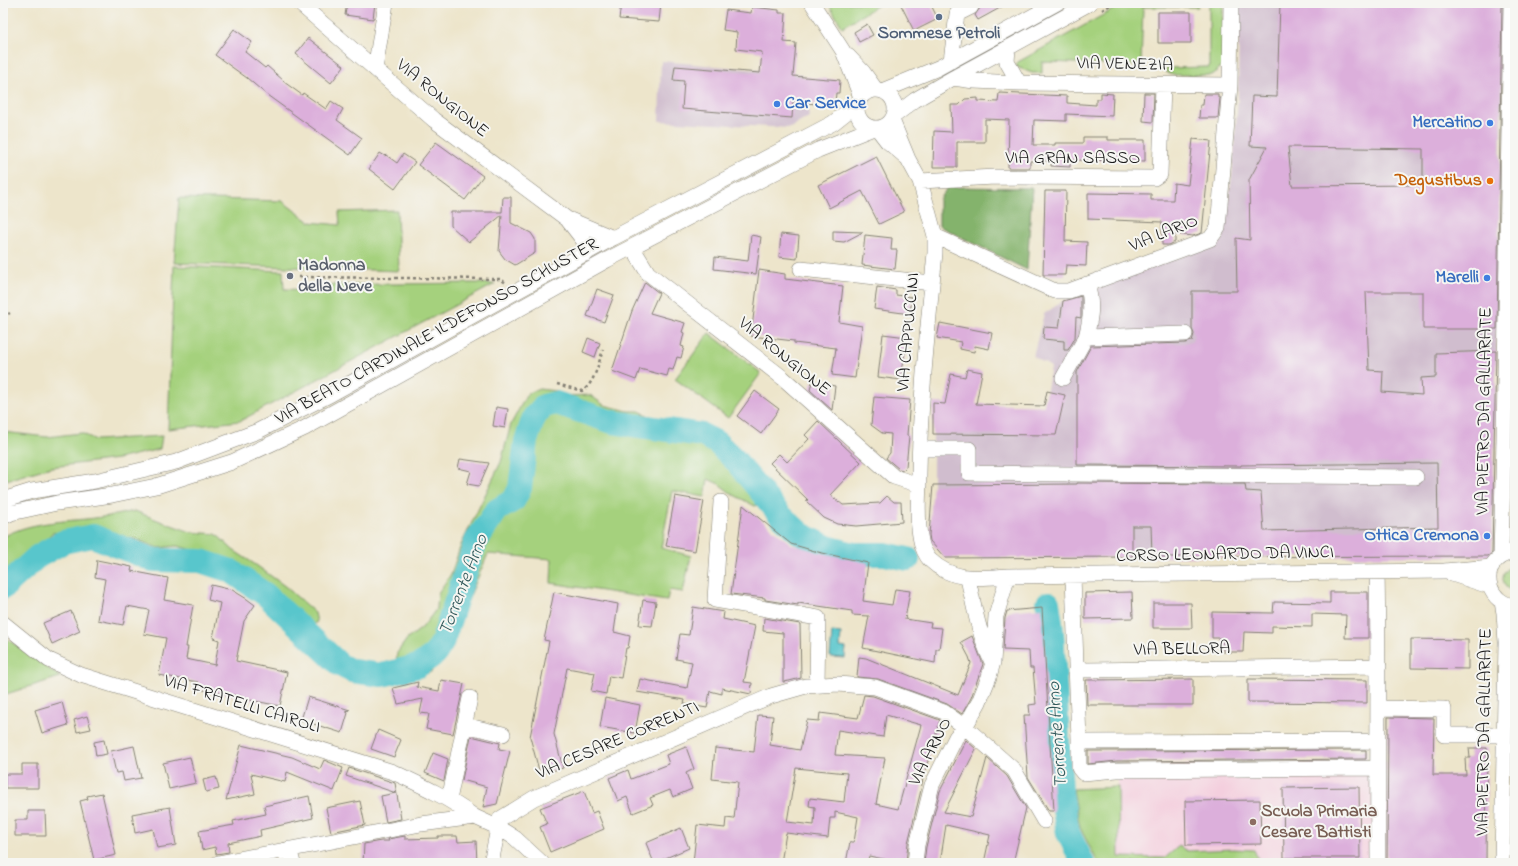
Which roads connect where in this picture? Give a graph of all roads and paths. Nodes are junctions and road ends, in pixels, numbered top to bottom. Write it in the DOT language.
graph roads {
  1 [pos="299,3"];
  2 [pos="386,3"];
  3 [pos="812,3"];
  4 [pos="1090,3"];
  5 [pos="1231,3"];
  6 [pos="1511,3"];
  7 [pos="1050,4"];
  8 [pos="971,7"];
  9 [pos="955,9"];
  10 [pos="1008,48"];
  11 [pos="843,51"];
  12 [pos="951,61"];
  13 [pos="375,69"];
  14 [pos="953,78"];
  15 [pos="1019,83"];
  16 [pos="1163,85"];
  17 [pos="1230,85"];
  18 [pos="879,91"];
  19 [pos="859,101"];
  20 [pos="893,118"];
  21 [pos="874,128"];
  22 [pos="908,159"];
  23 [pos="920,181"];
  24 [pos="567,219"];
  25 [pos="935,236"];
  26 [pos="613,238"];
  27 [pos="632,247"];
  28 [pos="586,254"];
  29 [pos="801,268"];
  30 [pos="299,277"];
  31 [pos="500,279"];
  32 [pos="506,283"];
  33 [pos="932,283"];
  34 [pos="1087,284"];
  35 [pos="500,287"];
  36 [pos="10,313"];
  37 [pos="3,317"];
  38 [pos="1185,334"];
  39 [pos="1086,336"];
  40 [pos="603,350"];
  41 [pos="1063,378"];
  42 [pos="557,384"];
  43 [pos="920,449"];
  44 [pos="1416,477"];
  45 [pos="919,485"];
  46 [pos="3,500"];
  47 [pos="721,502"];
  48 [pos="3,517"];
  49 [pos="1503,558"];
  50 [pos="1444,571"];
  51 [pos="1377,572"];
  52 [pos="1073,575"];
  53 [pos="1008,576"];
  54 [pos="968,578"];
  55 [pos="1489,586"];
  56 [pos="1509,604"];
  57 [pos="3,623"];
  58 [pos="993,662"];
  59 [pos="1076,665"];
  60 [pos="1378,666"];
  61 [pos="817,685"];
  62 [pos="470,698"];
  63 [pos="1378,708"];
  64 [pos="464,725"];
  65 [pos="965,727"];
  66 [pos="503,734"];
  67 [pos="1504,735"];
  68 [pos="1079,739"];
  69 [pos="1377,741"];
  70 [pos="1377,765"];
  71 [pos="449,800"];
  72 [pos="475,817"];
  73 [pos="1044,821"];
  74 [pos="499,828"];
  75 [pos="291,856"];
  76 [pos="218,863"];
  77 [pos="491,863"];
  78 [pos="542,863"];
  79 [pos="915,863"];
  80 [pos="1378,863"];
  81 [pos="1502,863"];
  1 -- 13 [label="street, VIA RONGIONE"];
  2 -- 13 [label="street"];
  3 -- 11 [label="street"];
  4 -- 10 [label="street"];
  5 -- 17 [label="street, VIA LARIO"];
  6 -- 49 [label="street, VIA PIETRO DA GALLARATE"];
  7 -- 12 [label="street"];
  8 -- 9 [label="street"];
  9 -- 12 [label="street"];
  10 -- 14 [label="street"];
  10 -- 15 [label="street"];
  11 -- 18 [label="street"];
  11 -- 19 [label="street"];
  12 -- 18 [label="street"];
  13 -- 24 [label="street, VIA RONGIONE"];
  14 -- 15 [label="street, VIA VENEZIA"];
  14 -- 20 [label="street"];
  15 -- 16 [label="street, VIA VENEZIA"];
  16 -- 17 [label="street, VIA VENEZIA"];
  16 -- 23 [label="street, VIA GRAN SASSO"];
  17 -- 34 [label="street, VIA LARIO"];
  18 -- 19 [label="street"];
  18 -- 20 [label="street"];
  19 -- 21 [label="street"];
  19 -- 26 [label="street, VIA BEATO CARDINALE ILDEFONSO SCHUSTER"];
  20 -- 21 [label="street"];
  20 -- 22 [label="street, VIA CAPPUCCINI"];
  21 -- 22 [label="street, VIA CAPPUCCINI"];
  21 -- 27 [label="street, VIA BEATO CARDINALE ILDEFONSO SCHUSTER"];
  22 -- 23 [label="street, VIA CAPPUCCINI"];
  23 -- 25 [label="street, VIA CAPPUCCINI"];
  24 -- 26 [label="street, VIA RONGIONE"];
  24 -- 28 [label="street, VIA RONGIONE"];
  25 -- 33 [label="street, VIA CAPPUCCINI"];
  25 -- 34 [label="street, VIA LARIO"];
  26 -- 28 [label="street, VIA BEATO CARDINALE ILDEFONSO SCHUSTER"];
  27 -- 45 [label="street, VIA RONGIONE"];
  27 -- 48 [label="street, VIA BEATO CARDINALE ILDEFONSO SCHUSTER"];
  28 -- 46 [label="street, VIA BEATO CARDINALE ILDEFONSO SCHUSTER"];
  29 -- 33 [label="street"];
  30 -- 31 [label="path"];
  32 -- 35 [label="path"];
  33 -- 43 [label="street, VIA CAPPUCCINI"];
  34 -- 39 [label="street"];
  36 -- 37 [label="path"];
  38 -- 39 [label="street"];
  39 -- 41 [label="street"];
  40 -- 42 [label="path"];
  43 -- 44 [label="street"];
  43 -- 45 [label="street, VIA CAPPUCCINI"];
  45 -- 54 [label="street, VIA CAPPUCCINI"];
  47 -- 61 [label="street"];
  49 -- 50 [label="street, CORSO LEONARDO DA VINCI"];
  49 -- 55 [label="street, VIA PIETRO DA GALLARATE"];
  50 -- 51 [label="street, CORSO LEONARDO DA VINCI"];
  50 -- 55 [label="street, CORSO LEONARDO DA VINCI"];
  51 -- 52 [label="street, CORSO LEONARDO DA VINCI"];
  51 -- 60 [label="street"];
  52 -- 53 [label="street, CORSO LEONARDO DA VINCI"];
  52 -- 59 [label="street"];
  53 -- 54 [label="street, CORSO LEONARDO DA VINCI"];
  53 -- 58 [label="street, VIA ARNO"];
  54 -- 58 [label="street"];
  55 -- 56 [label="street"];
  56 -- 67 [label="street, VIA PIETRO DA GALLARATE"];
  57 -- 71 [label="street, VIA FRATELLI CAIROLI"];
  58 -- 65 [label="street, VIA ARNO"];
  59 -- 60 [label="street, VIA BELLORA"];
  59 -- 68 [label="street"];
  60 -- 63 [label="street"];
  61 -- 65 [label="street, VIA CESARE CORRENTI"];
  61 -- 74 [label="street, VIA CESARE CORRENTI"];
  62 -- 64 [label="street"];
  63 -- 67 [label="street"];
  63 -- 69 [label="street"];
  64 -- 66 [label="street"];
  64 -- 71 [label="street"];
  65 -- 73 [label="street, VIA CESARE CORRENTI"];
  65 -- 79 [label="street, VIA ARNO"];
  67 -- 81 [label="street, VIA PIETRO DA GALLARATE"];
  68 -- 69 [label="street"];
  68 -- 70 [label="street"];
  69 -- 70 [label="street"];
  70 -- 80 [label="street"];
  71 -- 72 [label="street, VIA FRATELLI CAIROLI"];
  72 -- 74 [label="street"];
  72 -- 75 [label="street"];
  74 -- 77 [label="street"];
  74 -- 78 [label="street"];
  75 -- 76 [label="street"];
}
